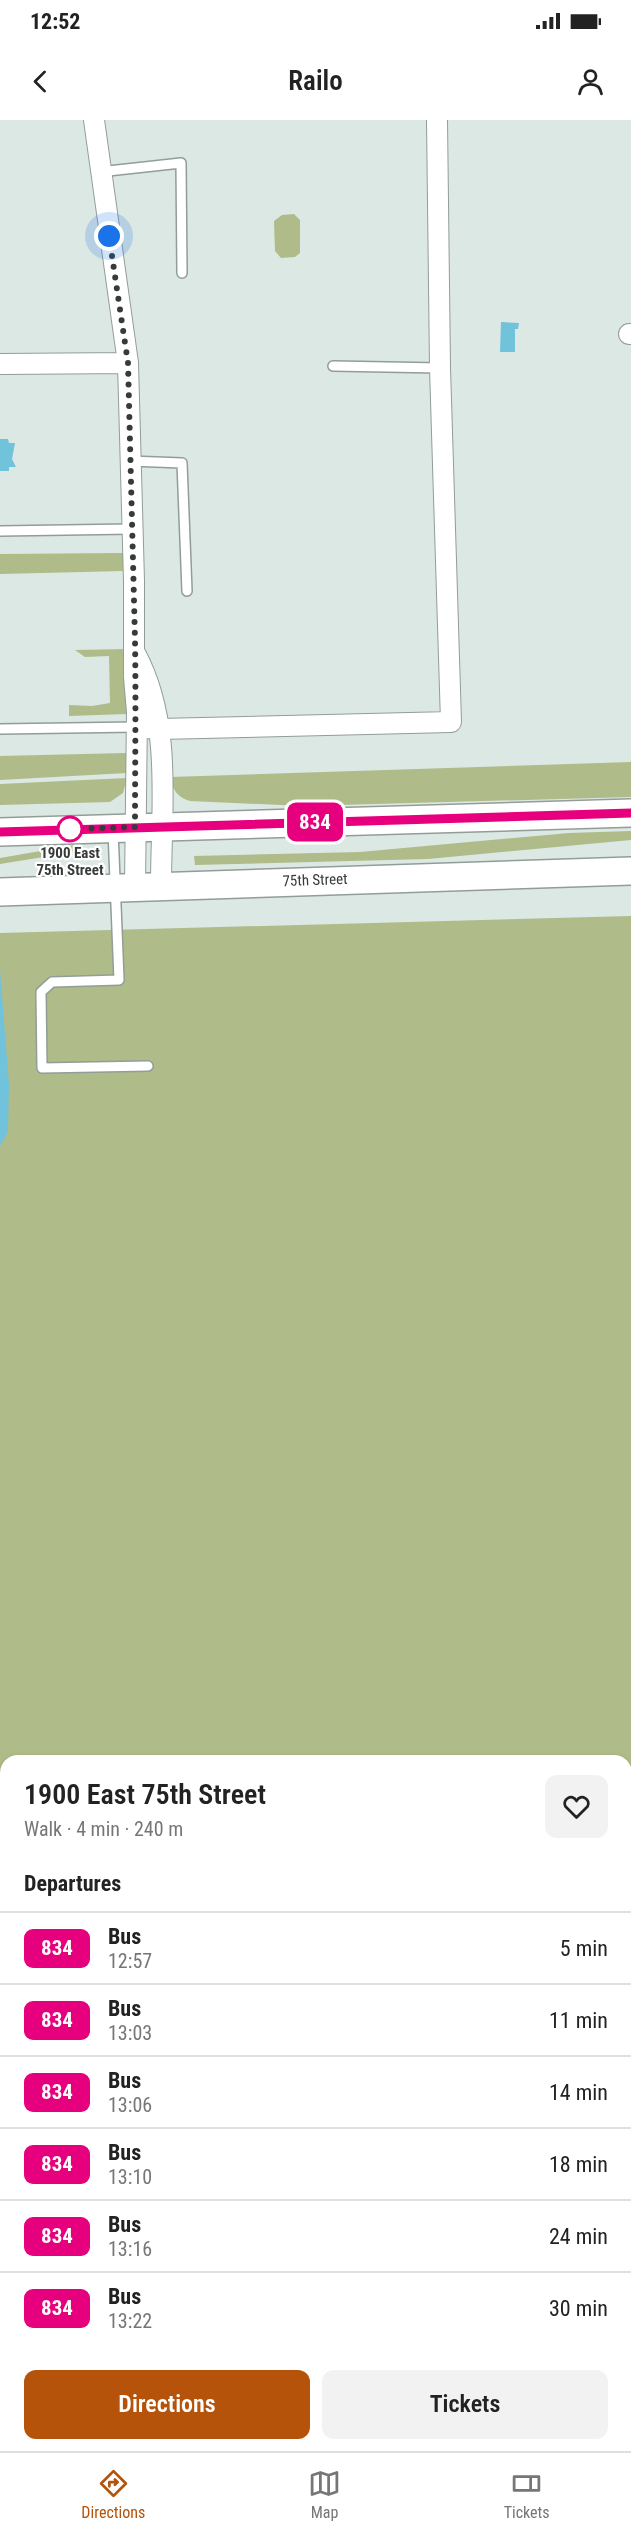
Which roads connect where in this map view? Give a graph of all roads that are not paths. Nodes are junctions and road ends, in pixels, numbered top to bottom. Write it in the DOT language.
graph roads {
  1 [pos="94,120"];
  2 [pos="437,120"];
  3 [pos="99,172"];
  4 [pos="182,273"];
  5 [pos="128,363"];
  6 [pos="0,364"];
  7 [pos="333,366"];
  8 [pos="440,368"];
  9 [pos="130,461"];
  10 [pos="132,529"];
  11 [pos="0,531"];
  12 [pos="186,591"];
  13 [pos="135,652"];
  14 [pos="136,727"];
  15 [pos="0,729"];
  16 [pos="159,729"];
  17 [pos="631,813"];
  18 [pos="137,827"];
  19 [pos="0,832"];
  20 [pos="631,871"];
  21 [pos="137,886"];
  22 [pos="0,892"];
  23 [pos="148,1066"];
  1 -- 3 [label="street"];
  2 -- 8 [label="street"];
  3 -- 4 [label="lane"];
  3 -- 5 [label="street"];
  5 -- 6 [label="street"];
  5 -- 9 [label="street"];
  7 -- 8 [label="lane"];
  8 -- 16 [label="street"];
  9 -- 10 [label="street"];
  9 -- 12 [label="lane"];
  10 -- 11 [label="lane"];
  10 -- 13 [label="street"];
  13 -- 14 [label="street"];
  13 -- 16 [label="street"];
  14 -- 15 [label="lane"];
  14 -- 16 [label="street"];
  14 -- 18 [label="street"];
  16 -- 18 [label="street"];
  17 -- 18 [label="main road"];
  18 -- 19 [label="main road"];
  18 -- 21 [label="street"];
  20 -- 21 [label="main road, 75th Street"];
  21 -- 22 [label="main road, 75th Street"];
  21 -- 23 [label="lane"];
}
